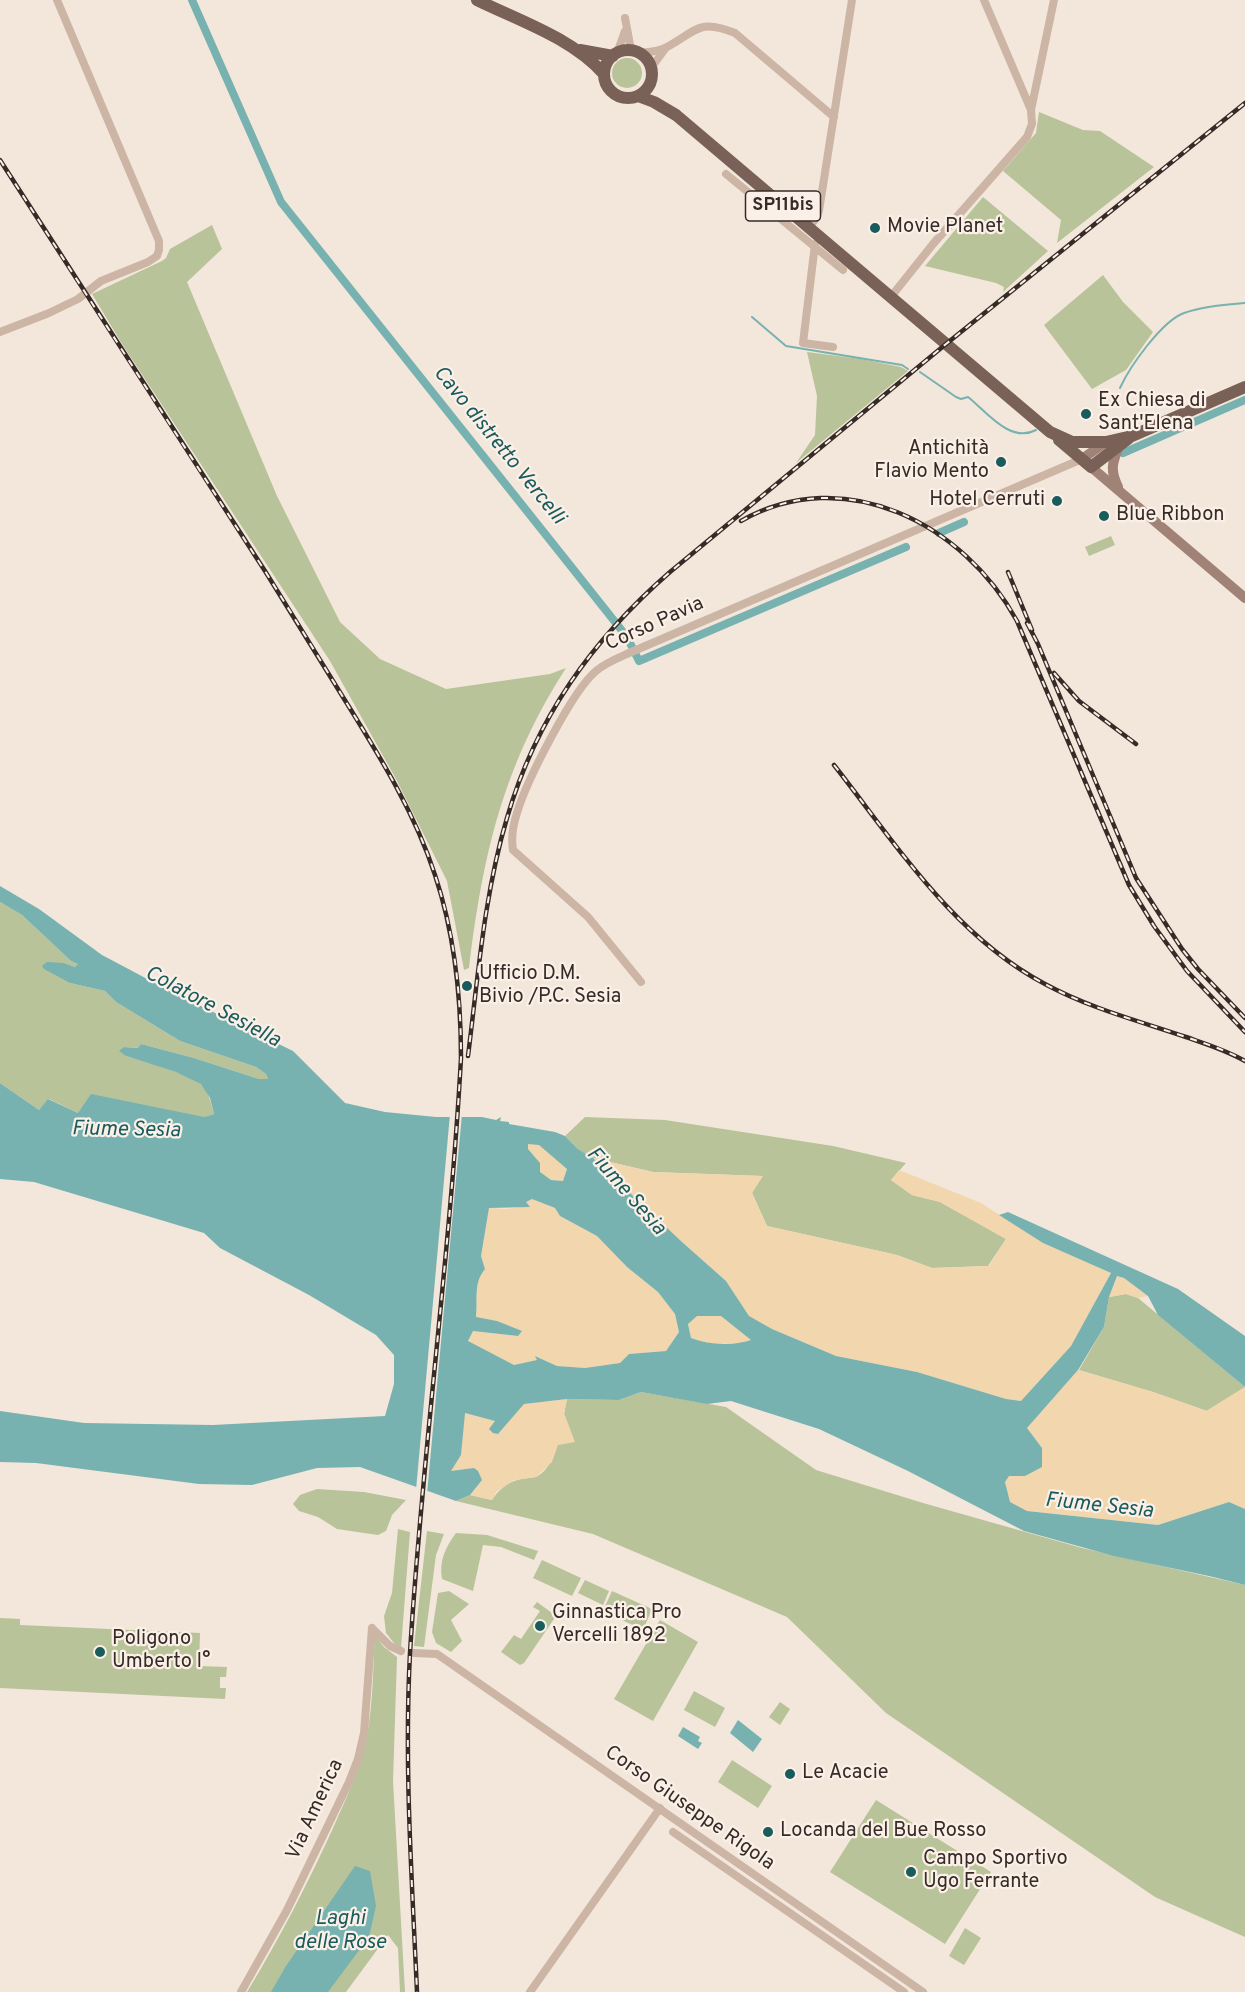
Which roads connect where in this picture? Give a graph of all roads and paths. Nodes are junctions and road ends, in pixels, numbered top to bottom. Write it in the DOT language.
graph roads {
  1 [pos="57,0"];
  2 [pos="477,0"];
  3 [pos="852,0"];
  4 [pos="984,0"];
  5 [pos="1054,0"];
  6 [pos="625,18"];
  7 [pos="626,29"];
  8 [pos="667,47"];
  9 [pos="573,48"];
  10 [pos="635,51"];
  11 [pos="615,54"];
  12 [pos="651,68"];
  13 [pos="604,74"];
  14 [pos="651,83"];
  15 [pos="638,96"];
  16 [pos="1031,110"];
  17 [pos="676,115"];
  18 [pos="834,117"];
  19 [pos="726,174"];
  20 [pos="813,236"];
  21 [pos="843,270"];
  22 [pos="890,298"];
  23 [pos="0,332"];
  24 [pos="833,347"];
  25 [pos="1245,387"];
  26 [pos="1050,432"];
  27 [pos="1132,436"];
  28 [pos="1106,442"];
  29 [pos="1119,446"];
  30 [pos="1087,463"];
  31 [pos="1121,492"];
  32 [pos="1245,598"];
  33 [pos="641,982"];
  34 [pos="401,1651"];
  35 [pos="414,1653"];
  36 [pos="660,1808"];
  37 [pos="673,1832"];
  38 [pos="241,1992"];
  39 [pos="530,1992"];
  40 [pos="904,1992"];
  41 [pos="923,1992"];
  1 -- 23 [label="street"];
  2 -- 9 [label="main road, SP11bis"];
  3 -- 18 [label="street"];
  4 -- 16 [label="street"];
  5 -- 16 [label="street"];
  6 -- 7 [label="street"];
  7 -- 10 [label="street"];
  7 -- 11 [label="street"];
  8 -- 10 [label="street"];
  8 -- 12 [label="street"];
  8 -- 18 [label="street"];
  9 -- 11 [label="main road, SP11bis"];
  9 -- 13 [label="main road, SP11bis"];
  10 -- 11 [label="main road, SP11bis"];
  10 -- 12 [label="main road"];
  11 -- 13 [label="main road"];
  12 -- 14 [label="main road"];
  13 -- 15 [label="main road, SP11bis"];
  14 -- 15 [label="main road"];
  14 -- 17 [label="main road, SP11bis"];
  15 -- 17 [label="main road, SP11bis"];
  16 -- 22 [label="street"];
  17 -- 20 [label="main road, SP11bis"];
  18 -- 20 [label="street"];
  19 -- 20 [label="street"];
  20 -- 21 [label="street"];
  20 -- 22 [label="main road, SP11bis"];
  20 -- 24 [label="street"];
  22 -- 26 [label="main road, SP11bis"];
  25 -- 27 [label="main road"];
  26 -- 28 [label="main road"];
  26 -- 30 [label="main road, SP11bis"];
  27 -- 28 [label="main road"];
  27 -- 29 [label="main road"];
  28 -- 30 [label="main road"];
  29 -- 30 [label="main road"];
  29 -- 31 [label="main road"];
  30 -- 31 [label="main road, SP11bis"];
  30 -- 33 [label="street, Corso Pavia"];
  31 -- 32 [label="main road, SP11bis"];
  34 -- 38 [label="street, Via America"];
  35 -- 36 [label="street, Corso Giuseppe Rigola"];
  36 -- 39 [label="street"];
  36 -- 41 [label="street, Corso Giuseppe Rigola"];
  37 -- 40 [label="street"];
}
